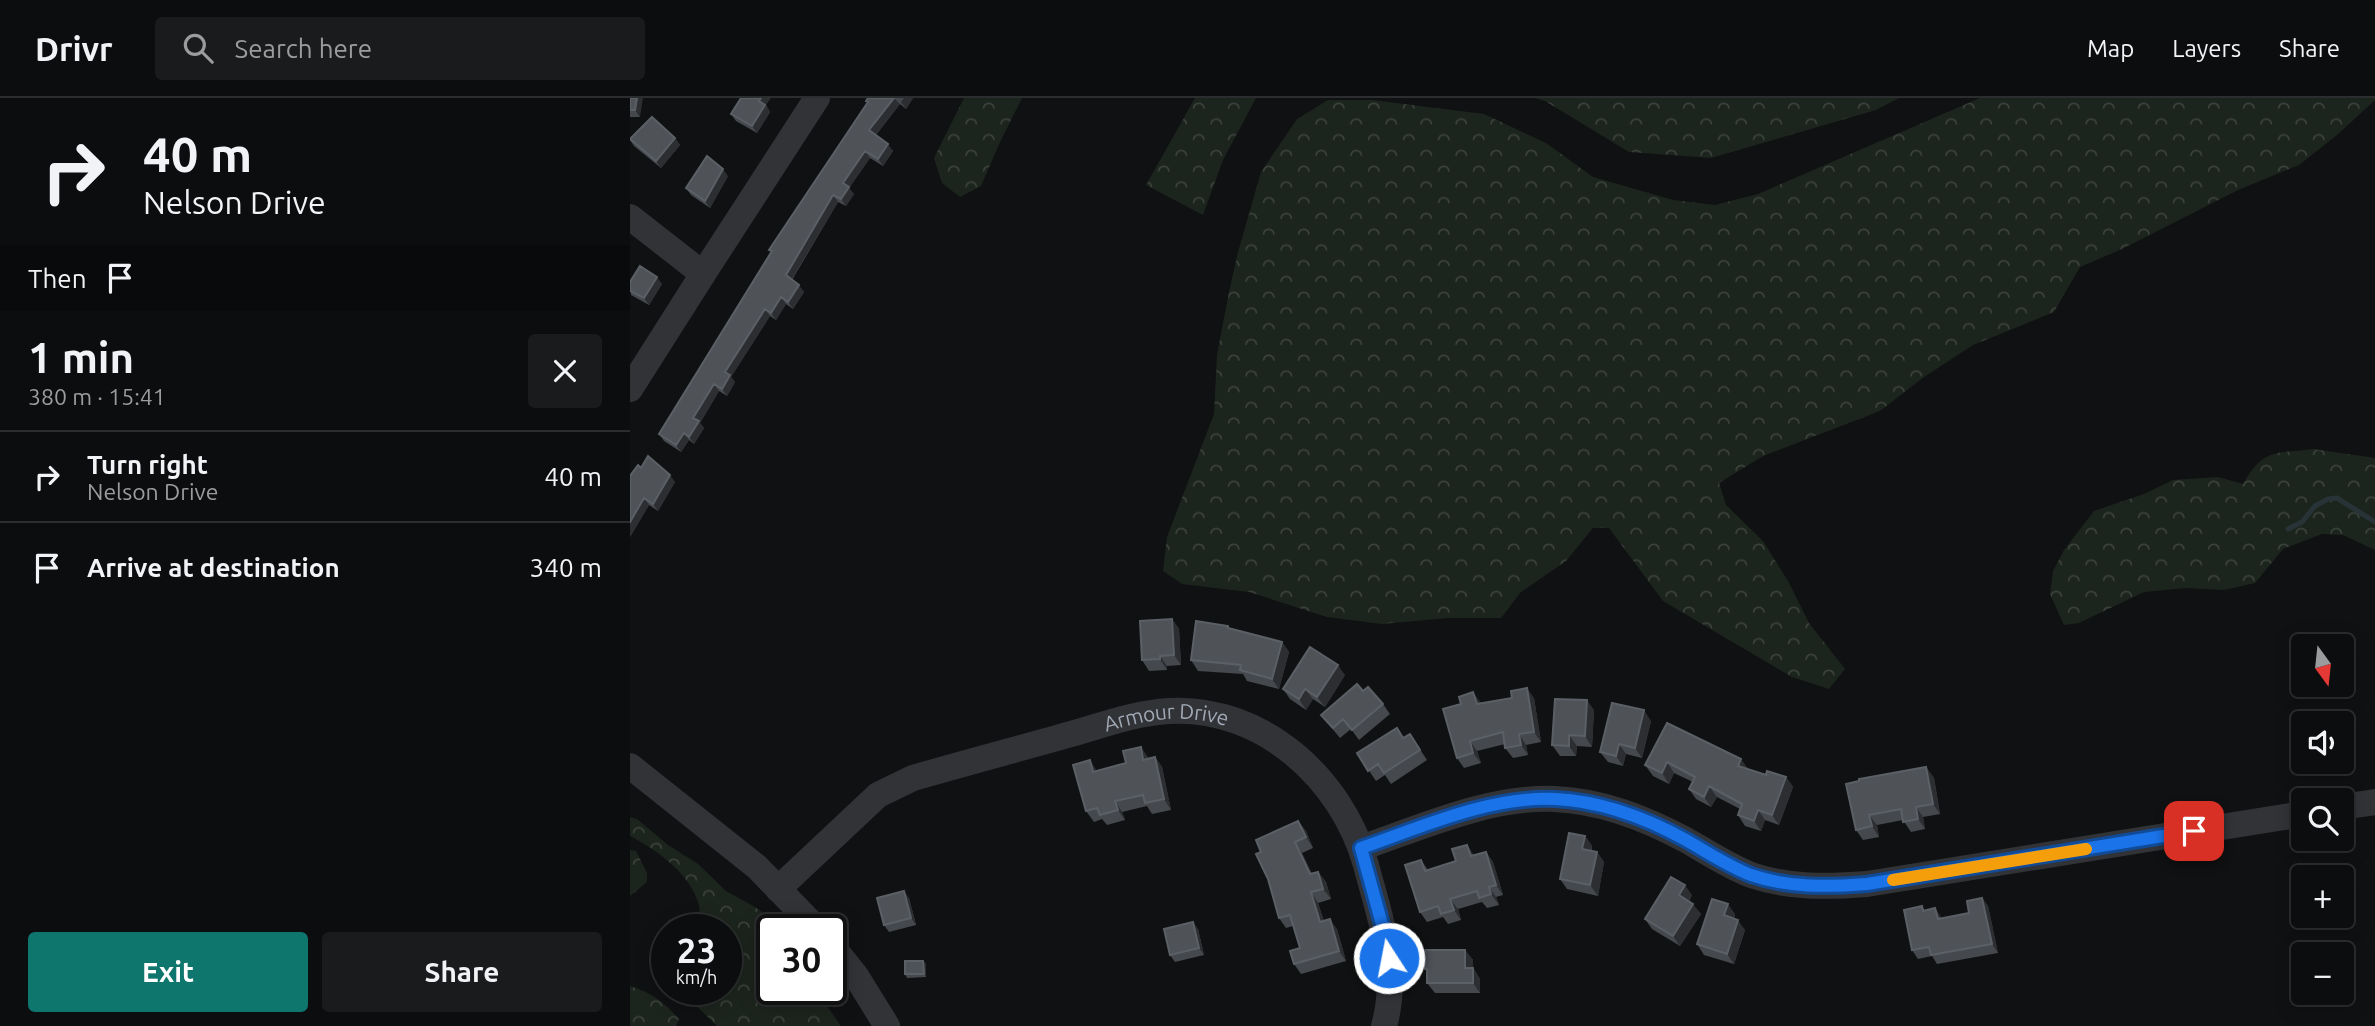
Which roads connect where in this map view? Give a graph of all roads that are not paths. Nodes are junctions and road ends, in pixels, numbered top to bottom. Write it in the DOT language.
graph roads {
  1 [pos="817,98"];
  2 [pos="630,216"];
  3 [pos="702,274"];
  4 [pos="630,389"];
  5 [pos="630,766"];
  6 [pos="2375,802"];
  7 [pos="2354,805"];
  8 [pos="2291,816"];
  9 [pos="1361,848"];
  10 [pos="778,889"];
  11 [pos="802,914"];
  12 [pos="847,965"];
  13 [pos="887,1026"];
  14 [pos="1384,1026"];
  1 -- 3 [label="street"];
  2 -- 3 [label="street"];
  3 -- 4 [label="street"];
  5 -- 10 [label="street"];
  6 -- 7 [label="street"];
  8 -- 9 [label="street"];
  9 -- 10 [label="street, Armour Drive"];
  9 -- 14 [label="street, Armour Drive"];
  10 -- 11 [label="street"];
  12 -- 13 [label="street"];
}
